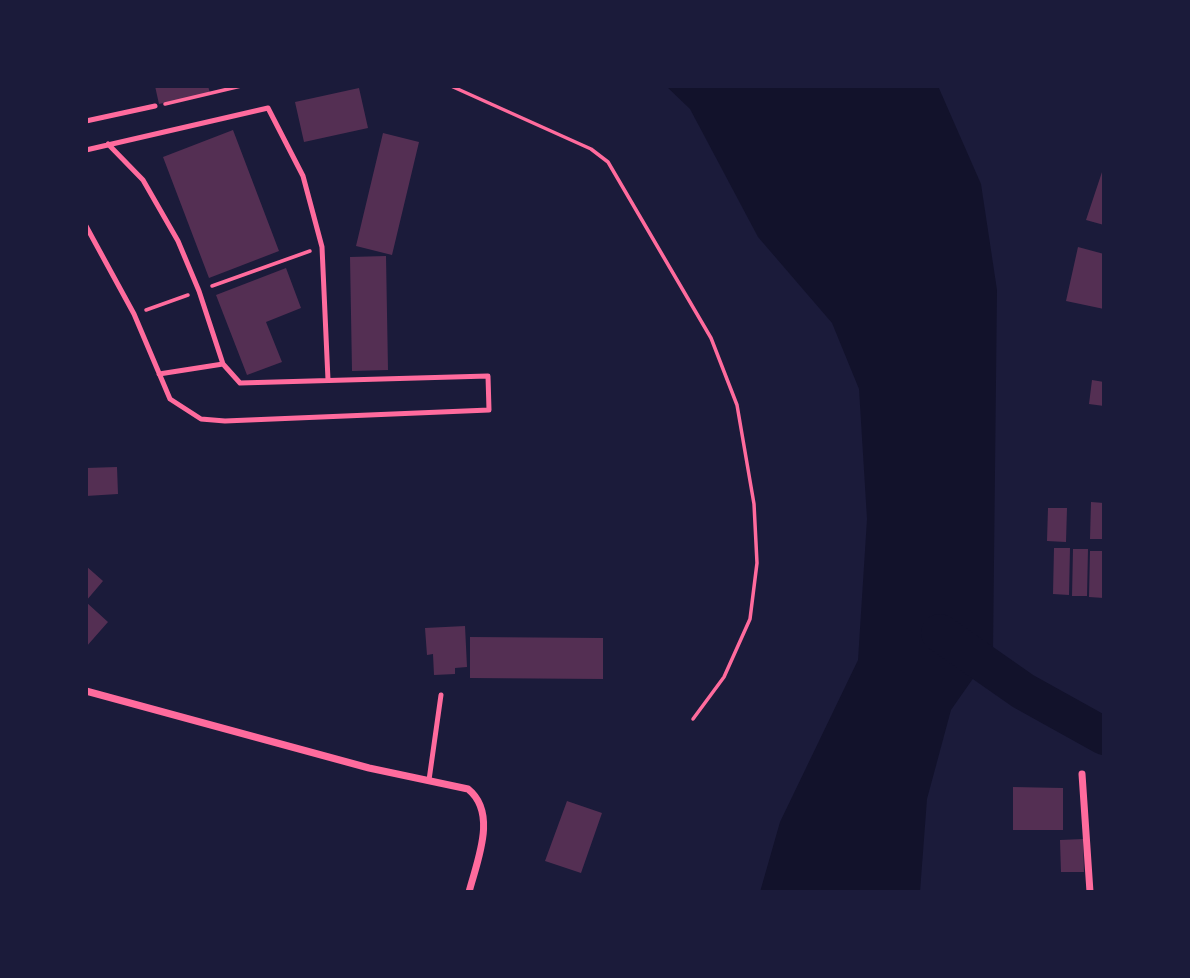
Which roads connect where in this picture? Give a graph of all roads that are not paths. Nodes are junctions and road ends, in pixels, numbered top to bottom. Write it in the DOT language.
graph roads {
  1 [pos="155,106"];
  2 [pos="86,121"];
  3 [pos="108,144"];
  4 [pos="86,150"];
  5 [pos="86,226"];
  6 [pos="223,364"];
  7 [pos="159,374"];
  8 [pos="328,380"];
  9 [pos="86,691"];
  10 [pos="441,695"];
  11 [pos="1082,774"];
  12 [pos="429,780"];
  13 [pos="469,892"];
  14 [pos="1090,892"];
  1 -- 2 [label="lane"];
  3 -- 4 [label="lane"];
  3 -- 6 [label="lane"];
  3 -- 8 [label="lane"];
  5 -- 7 [label="lane"];
  6 -- 7 [label="lane"];
  6 -- 8 [label="lane"];
  7 -- 8 [label="lane"];
  9 -- 12 [label="street"];
  10 -- 12 [label="lane"];
  11 -- 14 [label="street"];
  12 -- 13 [label="street"];
}
